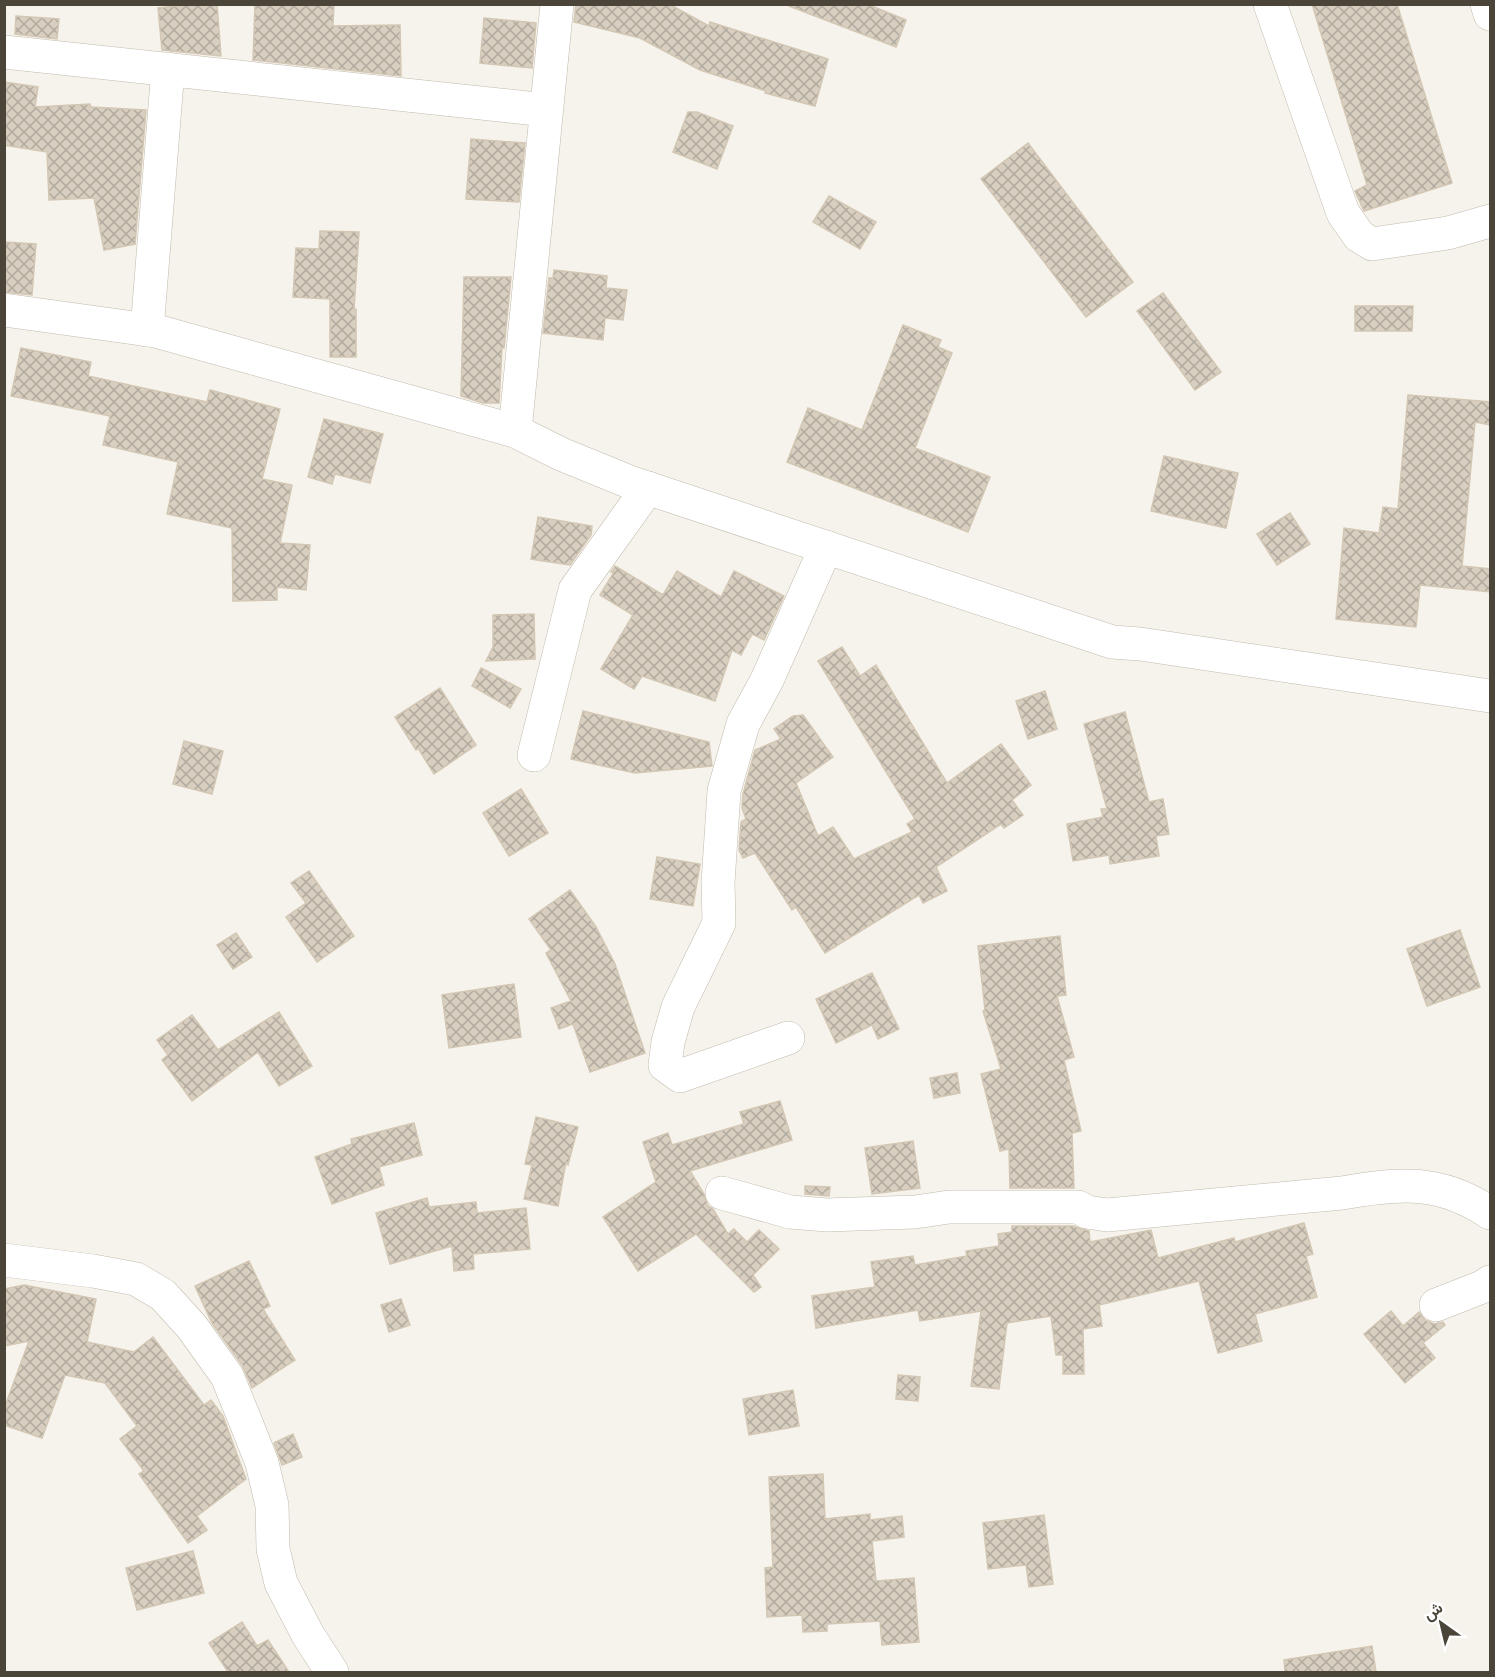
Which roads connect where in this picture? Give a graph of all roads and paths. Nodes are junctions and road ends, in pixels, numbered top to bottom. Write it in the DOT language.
graph roads {
  1 [pos="557,4"];
  2 [pos="1270,4"];
  3 [pos="1487,4"];
  4 [pos="1491,14"];
  5 [pos="4,52"];
  6 [pos="168,69"];
  7 [pos="546,110"];
  8 [pos="1491,221"];
  9 [pos="4,309"];
  10 [pos="147,330"];
  11 [pos="515,431"];
  12 [pos="648,488"];
  13 [pos="826,547"];
  14 [pos="1491,696"];
  15 [pos="534,755"];
  16 [pos="788,1038"];
  17 [pos="722,1193"];
  18 [pos="1491,1213"];
  19 [pos="4,1260"];
  20 [pos="1491,1282"];
  21 [pos="1436,1305"];
  22 [pos="332,1672"];
  1 -- 7 [label="street"];
  2 -- 8 [label="street"];
  3 -- 4 [label="street"];
  5 -- 6 [label="street"];
  6 -- 7 [label="street"];
  6 -- 10 [label="street"];
  7 -- 11 [label="street"];
  9 -- 10 [label="street"];
  10 -- 11 [label="street"];
  11 -- 12 [label="street"];
  12 -- 13 [label="street"];
  12 -- 15 [label="street"];
  13 -- 14 [label="street"];
  13 -- 16 [label="street"];
  17 -- 18 [label="street"];
  19 -- 22 [label="street"];
  20 -- 21 [label="street"];
}
